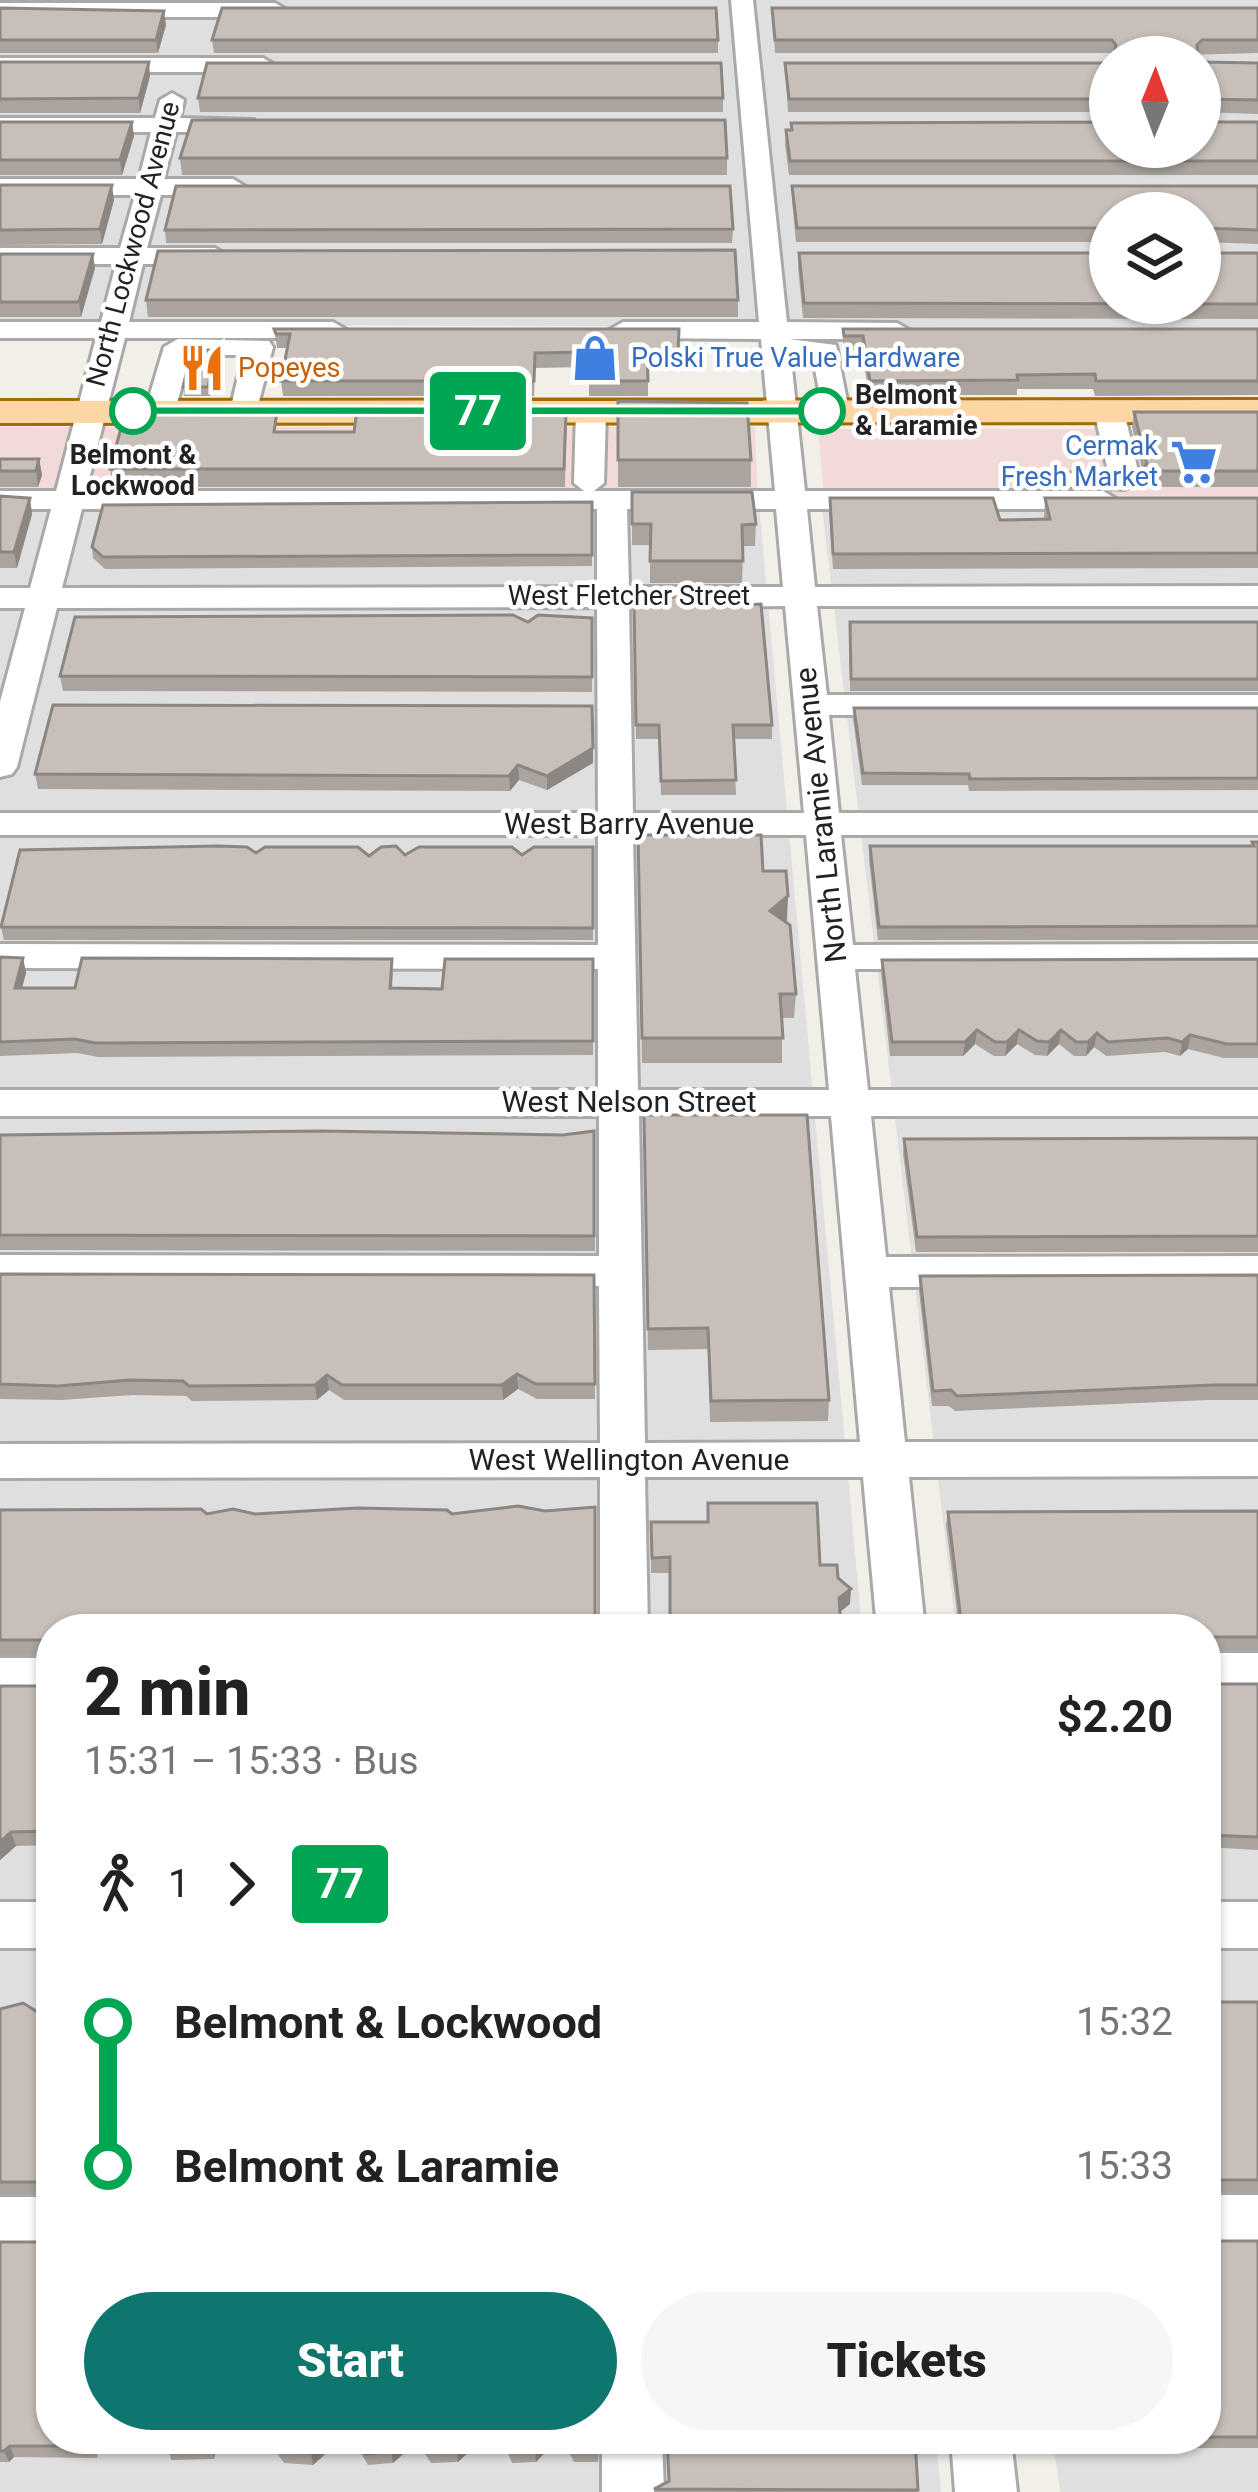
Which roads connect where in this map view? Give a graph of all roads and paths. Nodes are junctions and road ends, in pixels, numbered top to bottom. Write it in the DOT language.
graph roads {
  1 [pos="198,5"];
  2 [pos="742,8"];
  3 [pos="0,10"];
  4 [pos="291,10"];
  5 [pos="0,64"];
  6 [pos="182,65"];
  7 [pos="300,65"];
  8 [pos="0,124"];
  9 [pos="165,125"];
  10 [pos="261,125"];
  11 [pos="0,187"];
  12 [pos="148,187"];
  13 [pos="268,187"];
  14 [pos="0,256"];
  15 [pos="130,256"];
  16 [pos="251,256"];
  17 [pos="110,330"];
  18 [pos="372,330"];
  19 [pos="604,331"];
  20 [pos="915,331"];
  21 [pos="0,334"];
  22 [pos="38,350"];
  23 [pos="776,368"];
  24 [pos="832,396"];
  25 [pos="163,401"];
  26 [pos="244,411"];
  27 [pos="591,411"];
  28 [pos="1109,411"];
  29 [pos="1258,411"];
  30 [pos="0,412"];
  31 [pos="90,412"];
  32 [pos="789,490"];
  33 [pos="601,491"];
  34 [pos="0,500"];
  35 [pos="69,500"];
  36 [pos="1143,500"];
  37 [pos="612,596"];
  38 [pos="799,596"];
  39 [pos="1258,596"];
  40 [pos="0,598"];
  41 [pos="44,598"];
  42 [pos="18,705"];
  43 [pos="810,705"];
  44 [pos="1258,705"];
  45 [pos="0,767"];
  46 [pos="0,824"];
  47 [pos="613,824"];
  48 [pos="821,824"];
  49 [pos="1258,824"];
  50 [pos="0,956"];
  51 [pos="1258,956"];
  52 [pos="616,957"];
  53 [pos="835,957"];
  54 [pos="619,1102"];
  55 [pos="849,1102"];
  56 [pos="0,1103"];
  57 [pos="1258,1103"];
  58 [pos="0,1270"];
  59 [pos="620,1270"];
  60 [pos="1258,1270"];
  61 [pos="866,1272"];
  62 [pos="1258,1459"];
  63 [pos="622,1460"];
  64 [pos="884,1460"];
  65 [pos="0,1461"];
  66 [pos="624,1614"];
  67 [pos="899,1614"];
  68 [pos="1221,1673"];
  69 [pos="1258,1673"];
  70 [pos="0,1678"];
  71 [pos="36,1678"];
  72 [pos="0,1924"];
  73 [pos="36,1924"];
  74 [pos="1258,1924"];
  75 [pos="1221,1925"];
  76 [pos="1221,2222"];
  77 [pos="1258,2222"];
  78 [pos="0,2224"];
  79 [pos="36,2224"];
  80 [pos="632,2454"];
  81 [pos="982,2454"];
  82 [pos="633,2492"];
  83 [pos="986,2492"];
  1 -- 3 [label="street"];
  1 -- 4 [label="street"];
  1 -- 6 [label="street, North Lockwood Avenue"];
  2 -- 23 [label="street, North Laramie Avenue"];
  5 -- 6 [label="street"];
  6 -- 7 [label="street"];
  6 -- 9 [label="street, North Lockwood Avenue"];
  8 -- 9 [label="street"];
  9 -- 10 [label="street"];
  9 -- 12 [label="street, North Lockwood Avenue"];
  11 -- 12 [label="street"];
  12 -- 13 [label="street"];
  12 -- 15 [label="street, North Lockwood Avenue"];
  14 -- 15 [label="street"];
  15 -- 16 [label="street"];
  15 -- 17 [label="street, North Lockwood Avenue"];
  17 -- 18 [label="street"];
  17 -- 21 [label="street"];
  17 -- 31 [label="street, North Lockwood Avenue"];
  19 -- 23 [label="street"];
  20 -- 23 [label="street"];
  21 -- 22 [label="street"];
  23 -- 24 [label="main road"];
  23 -- 24 [label="street"];
  23 -- 27 [label="main road"];
  23 -- 32 [label="street, North Laramie Avenue"];
  24 -- 28 [label="main road"];
  25 -- 26 [label="main road"];
  25 -- 26 [label="street"];
  25 -- 31 [label="main road"];
  26 -- 27 [label="main road"];
  27 -- 33 [label="street"];
  28 -- 29 [label="main road"];
  28 -- 32 [label="street"];
  30 -- 31 [label="main road"];
  31 -- 35 [label="street, North Lockwood Avenue"];
  32 -- 33 [label="street"];
  32 -- 36 [label="street"];
  32 -- 38 [label="street, North Laramie Avenue"];
  33 -- 35 [label="street"];
  33 -- 37 [label="street"];
  34 -- 35 [label="street"];
  35 -- 41 [label="street, North Lockwood Avenue"];
  37 -- 38 [label="street, West Fletcher Street"];
  37 -- 41 [label="street, West Fletcher Street"];
  37 -- 47 [label="street"];
  38 -- 39 [label="street, West Fletcher Street"];
  38 -- 43 [label="street, North Laramie Avenue"];
  40 -- 41 [label="street, West Fletcher Street"];
  41 -- 42 [label="street, North Lockwood Avenue"];
  42 -- 45 [label="street, North Lockwood Avenue"];
  43 -- 44 [label="street"];
  43 -- 48 [label="street, North Laramie Avenue"];
  46 -- 47 [label="street, West Barry Avenue"];
  47 -- 48 [label="street, West Barry Avenue"];
  47 -- 52 [label="street"];
  48 -- 49 [label="street, West Barry Avenue"];
  48 -- 53 [label="street, North Laramie Avenue"];
  50 -- 52 [label="street"];
  51 -- 53 [label="street"];
  52 -- 54 [label="street"];
  53 -- 55 [label="street, North Laramie Avenue"];
  54 -- 55 [label="street, West Nelson Street"];
  54 -- 56 [label="street, West Nelson Street"];
  54 -- 59 [label="street"];
  55 -- 57 [label="street, West Nelson Street"];
  55 -- 61 [label="street, North Laramie Avenue"];
  58 -- 59 [label="street"];
  59 -- 63 [label="street"];
  60 -- 61 [label="street"];
  61 -- 64 [label="street, North Laramie Avenue"];
  62 -- 64 [label="street, West Wellington Avenue"];
  63 -- 64 [label="street, West Wellington Avenue"];
  63 -- 65 [label="street, West Wellington Avenue"];
  63 -- 66 [label="street"];
  64 -- 67 [label="street, North Laramie Avenue"];
  68 -- 69 [label="street"];
  70 -- 71 [label="street"];
  72 -- 73 [label="street"];
  74 -- 75 [label="street"];
  76 -- 77 [label="street"];
  78 -- 79 [label="street"];
  80 -- 82 [label="street"];
  81 -- 83 [label="street"];
}
